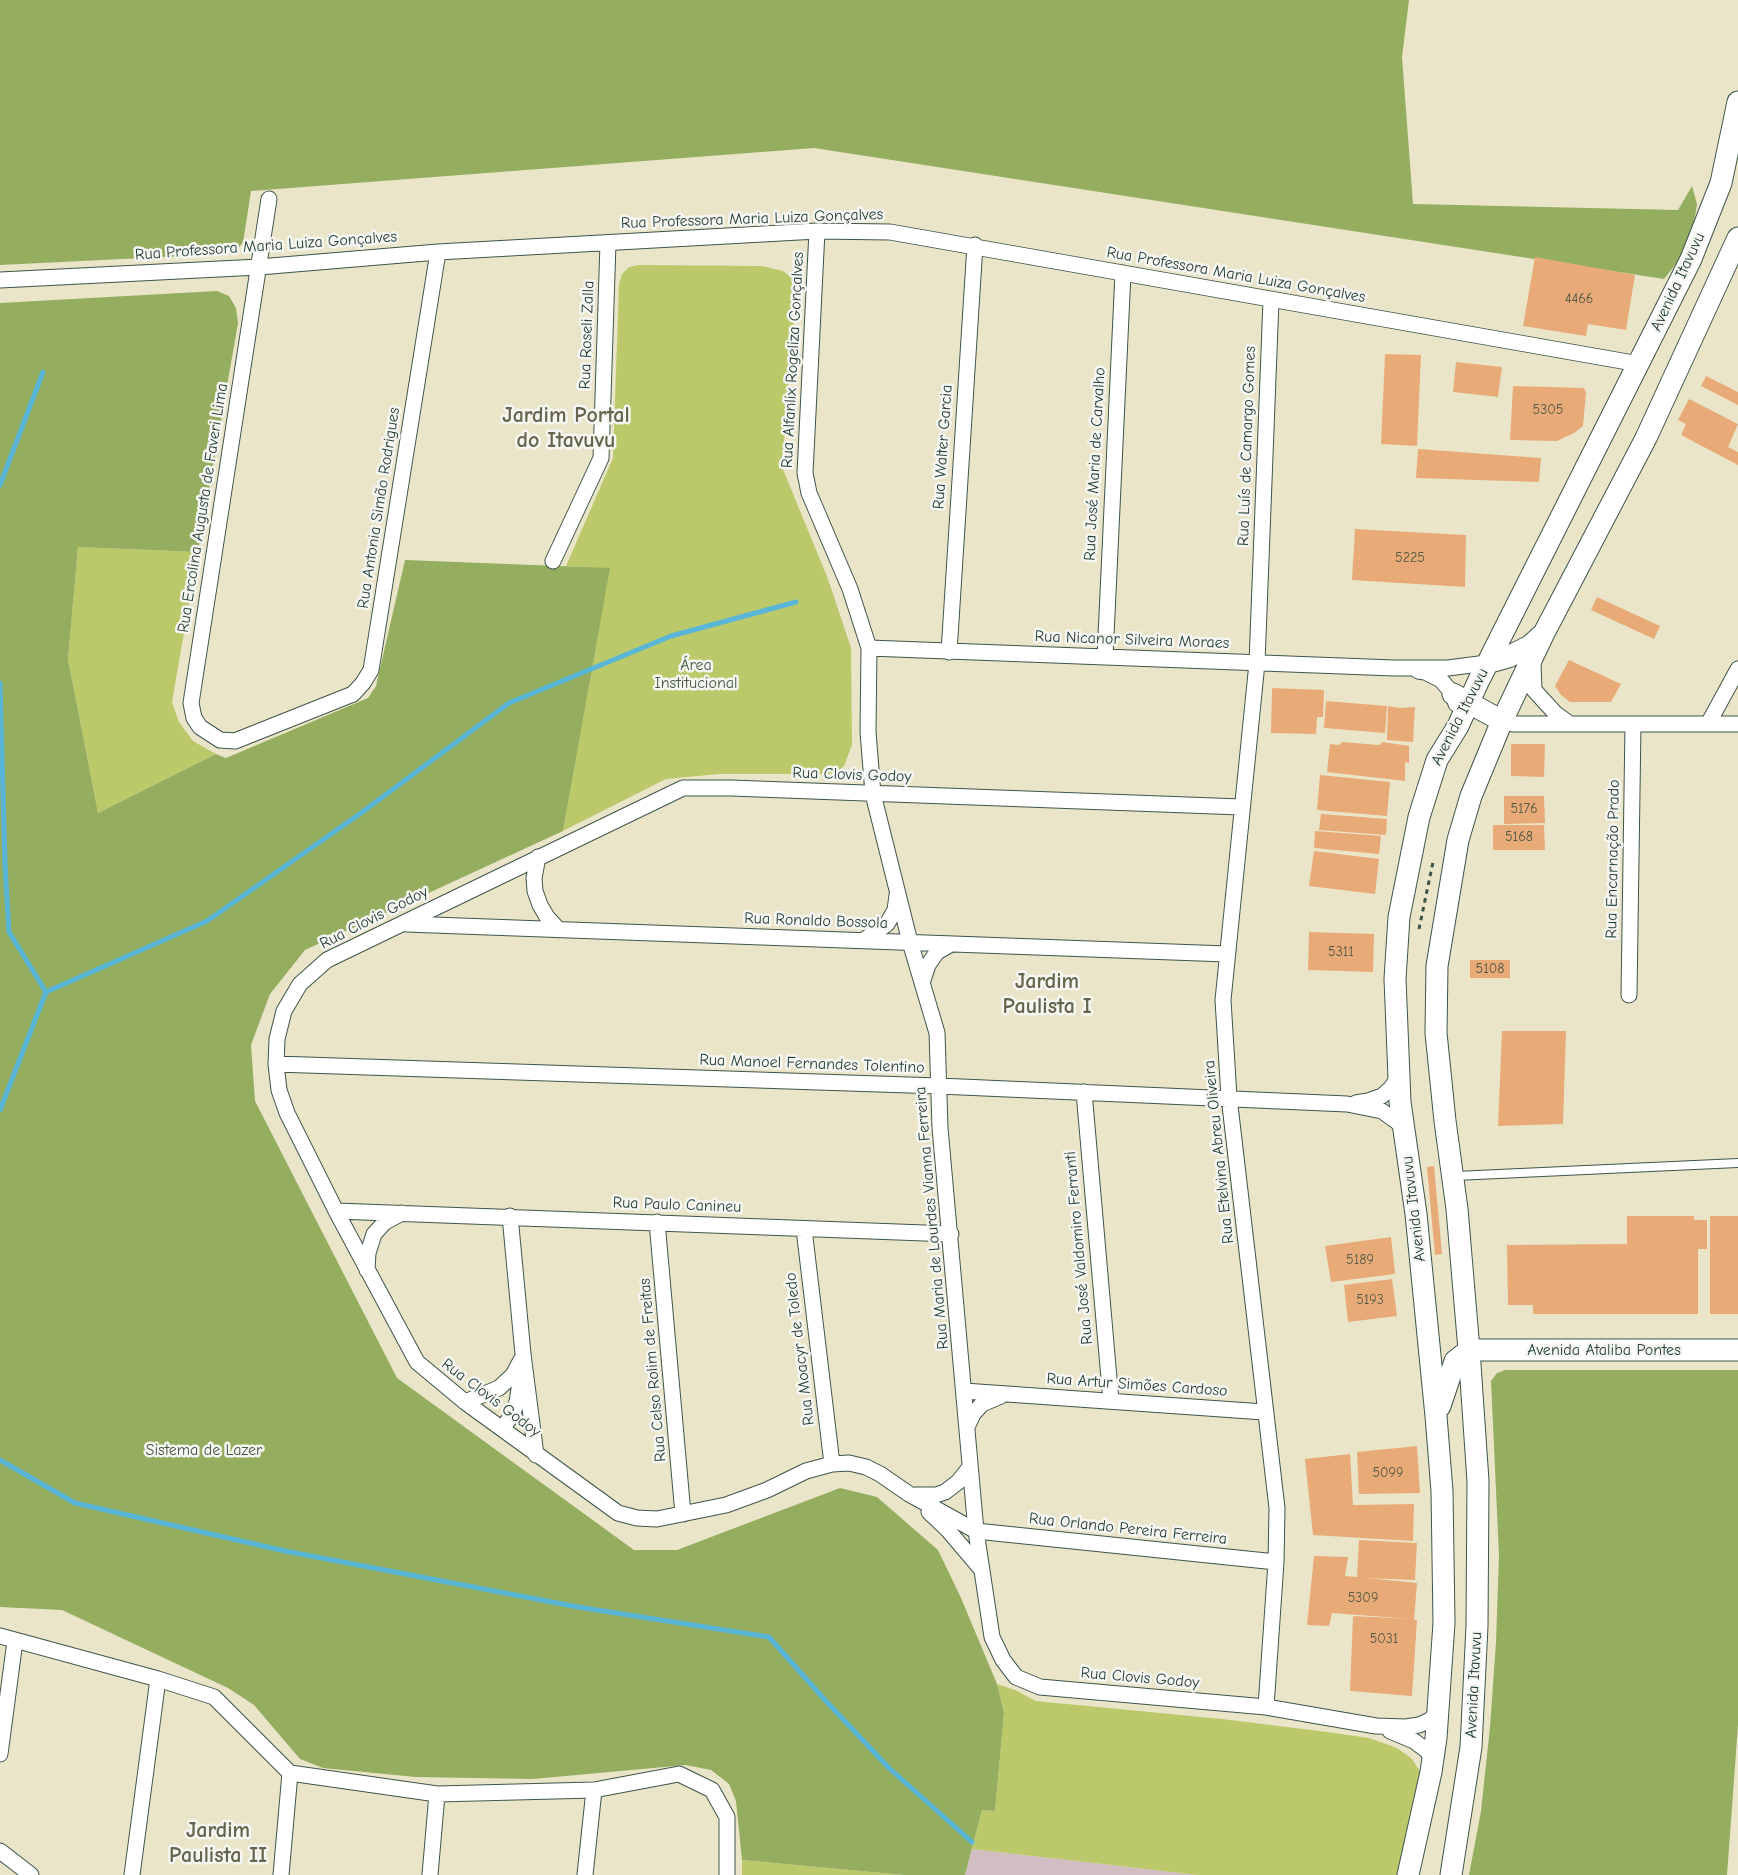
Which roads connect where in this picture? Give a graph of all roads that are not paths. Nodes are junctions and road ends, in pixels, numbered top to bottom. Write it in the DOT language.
graph roads {
  1 [pos="1738,102"];
  2 [pos="268,198"];
  3 [pos="817,231"];
  4 [pos="1738,238"];
  5 [pos="608,243"];
  6 [pos="975,245"];
  7 [pos="438,252"];
  8 [pos="259,267"];
  9 [pos="1123,273"];
  10 [pos="0,280"];
  11 [pos="1270,300"];
  12 [pos="1639,364"];
  13 [pos="553,561"];
  14 [pos="850,589"];
  15 [pos="1260,594"];
  16 [pos="1543,634"];
  17 [pos="869,648"];
  18 [pos="950,652"];
  19 [pos="1533,656"];
  20 [pos="1105,657"];
  21 [pos="1257,663"];
  22 [pos="1487,663"];
  23 [pos="1394,668"];
  24 [pos="1738,669"];
  25 [pos="1461,699"];
  26 [pos="287,720"];
  27 [pos="1502,721"];
  28 [pos="1570,724"];
  29 [pos="1632,724"];
  30 [pos="1708,724"];
  31 [pos="1738,724"];
  32 [pos="873,794"];
  33 [pos="1241,807"];
  34 [pos="538,857"];
  35 [pos="898,892"];
  36 [pos="403,924"];
  37 [pos="559,930"];
  38 [pos="864,940"];
  39 [pos="910,942"];
  40 [pos="952,944"];
  41 [pos="1227,954"];
  42 [pos="921,983"];
  43 [pos="1629,994"];
  44 [pos="276,1064"];
  45 [pos="1399,1076"];
  46 [pos="939,1086"];
  47 [pos="1084,1092"];
  48 [pos="1229,1097"];
  49 [pos="1347,1104"];
  50 [pos="1404,1127"];
  51 [pos="1738,1162"];
  52 [pos="1453,1176"];
  53 [pos="336,1211"];
  54 [pos="402,1214"];
  55 [pos="510,1216"];
  56 [pos="657,1222"];
  57 [pos="804,1229"];
  58 [pos="951,1234"];
  59 [pos="367,1270"];
  60 [pos="1469,1350"];
  61 [pos="1738,1350"];
  62 [pos="523,1354"];
  63 [pos="964,1391"];
  64 [pos="1007,1394"];
  65 [pos="1111,1401"];
  66 [pos="465,1402"];
  67 [pos="1264,1412"];
  68 [pos="1436,1416"];
  69 [pos="967,1427"];
  70 [pos="502,1429"];
  71 [pos="536,1455"];
  72 [pos="832,1464"];
  73 [pos="970,1467"];
  74 [pos="909,1494"];
  75 [pos="683,1514"];
  76 [pos="947,1528"];
  77 [pos="976,1537"];
  78 [pos="1276,1562"];
  79 [pos="981,1570"];
  80 [pos="0,1636"];
  81 [pos="15,1641"];
  82 [pos="158,1679"];
  83 [pos="1266,1707"];
  84 [pos="1438,1712"];
  85 [pos="1376,1726"];
  86 [pos="0,1754"];
  87 [pos="1433,1759"];
  88 [pos="290,1773"];
  89 [pos="594,1790"];
  90 [pos="437,1794"];
  91 [pos="0,1851"];
  92 [pos="31,1875"];
  93 [pos="132,1875"];
  94 [pos="280,1875"];
  95 [pos="430,1875"];
  96 [pos="585,1875"];
  97 [pos="727,1875"];
  98 [pos="1408,1875"];
  99 [pos="1451,1875"];
  1 -- 12 [label="main road, Avenida Itavuvu"];
  2 -- 8 [label="street, Rua Ercolina Augusta de Faveri Lima"];
  3 -- 5 [label="street, Rua Professora Maria Luiza Gonçalves"];
  3 -- 6 [label="street, Rua Professora Maria Luiza Gonçalves"];
  3 -- 14 [label="street, Rua Alfanlix Rogeliza Gonçalves"];
  4 -- 16 [label="main road, Avenida Itavuvu"];
  5 -- 7 [label="street, Rua Professora Maria Luiza Gonçalves"];
  5 -- 13 [label="street, Rua Roseli Zalla"];
  6 -- 9 [label="street, Rua Professora Maria Luiza Gonçalves"];
  6 -- 18 [label="street, Rua Walter Garcia"];
  7 -- 8 [label="street, Rua Professora Maria Luiza Gonçalves"];
  7 -- 26 [label="street, Rua Antonia Simão Rodrigues"];
  8 -- 10 [label="street, Rua Professora Maria Luiza Gonçalves"];
  8 -- 26 [label="street, Rua Ercolina Augusta de Faveri Lima"];
  9 -- 11 [label="street, Rua Professora Maria Luiza Gonçalves"];
  9 -- 20 [label="street, Rua José Maria de Carvalho"];
  11 -- 12 [label="street, Rua Professora Maria Luiza Gonçalves"];
  11 -- 15 [label="street, Rua Luís de Camargo Gomes"];
  12 -- 22 [label="main road, Avenida Itavuvu"];
  14 -- 17 [label="street, Rua Maria de Lourdes Vianna Ferreira"];
  15 -- 21 [label="street, Rua Etelvina Abreu Oliveira"];
  16 -- 19 [label="main road, Avenida Itavuvu"];
  16 -- 22 [label="main road"];
  17 -- 18 [label="street, Rua Nicanor Silveira Moraes"];
  17 -- 32 [label="street, Rua Maria de Lourdes Vianna Ferreira"];
  18 -- 20 [label="street, Rua Nicanor Silveira Moraes"];
  19 -- 27 [label="main road, Avenida Itavuvu"];
  19 -- 28 [label="street"];
  20 -- 21 [label="street, Rua Nicanor Silveira Moraes"];
  21 -- 23 [label="street, Rua Nicanor Silveira Moraes"];
  21 -- 33 [label="street, Rua Etelvina Abreu Oliveira"];
  22 -- 23 [label="street, Rua Nicanor Silveira Moraes"];
  22 -- 25 [label="main road, Avenida Itavuvu"];
  23 -- 25 [label="street, Rua Nicanor Silveira Moraes"];
  24 -- 30 [label="street"];
  25 -- 27 [label="main road"];
  25 -- 45 [label="main road, Avenida Itavuvu"];
  27 -- 28 [label="street"];
  27 -- 52 [label="main road, Avenida Itavuvu"];
  28 -- 29 [label="street"];
  29 -- 30 [label="street"];
  29 -- 43 [label="street, Rua Encarnação Prado"];
  30 -- 31 [label="street"];
  32 -- 33 [label="street, Rua Clovis Godoy"];
  32 -- 34 [label="street, Rua Clovis Godoy"];
  32 -- 35 [label="street, Rua Maria de Lourdes Vianna Ferreira"];
  33 -- 41 [label="street, Rua Etelvina Abreu Oliveira"];
  34 -- 36 [label="street, Rua Clovis Godoy"];
  34 -- 37 [label="street"];
  35 -- 38 [label="street"];
  35 -- 39 [label="street, Rua Maria de Lourdes Vianna Ferreira"];
  36 -- 37 [label="street, Rua Ronaldo Bossola"];
  36 -- 44 [label="street, Rua Clovis Godoy"];
  37 -- 38 [label="street, Rua Ronaldo Bossola"];
  38 -- 39 [label="street, Rua Ronaldo Bossola"];
  39 -- 40 [label="street, Rua Ronaldo Bossola"];
  39 -- 42 [label="street, Rua Maria de Lourdes Vianna Ferreira"];
  40 -- 41 [label="street, Rua Ronaldo Bossola"];
  40 -- 42 [label="street"];
  41 -- 48 [label="street, Rua Etelvina Abreu Oliveira"];
  42 -- 46 [label="street, Rua Maria de Lourdes Vianna Ferreira"];
  44 -- 46 [label="street, Rua Manoel Fernandes Tolentino"];
  44 -- 53 [label="street, Rua Clovis Godoy"];
  45 -- 49 [label="street, Rua Manoel Fernandes Tolentino"];
  45 -- 50 [label="main road, Avenida Itavuvu"];
  46 -- 47 [label="street, Rua Manoel Fernandes Tolentino"];
  46 -- 58 [label="street, Rua Maria de Lourdes Vianna Ferreira"];
  47 -- 48 [label="street, Rua Manoel Fernandes Tolentino"];
  47 -- 65 [label="street, Rua José Valdomiro Ferranti"];
  48 -- 49 [label="street, Rua Manoel Fernandes Tolentino"];
  48 -- 67 [label="street, Rua Etelvina Abreu Oliveira"];
  49 -- 50 [label="street, Rua Manoel Fernandes Tolentino"];
  50 -- 68 [label="main road, Avenida Itavuvu"];
  51 -- 52 [label="lane"];
  52 -- 60 [label="main road, Avenida Itavuvu"];
  53 -- 54 [label="street, Rua Paulo Canineu"];
  53 -- 59 [label="street, Rua Clovis Godoy"];
  54 -- 55 [label="street, Rua Paulo Canineu"];
  54 -- 59 [label="street"];
  55 -- 56 [label="street, Rua Paulo Canineu"];
  55 -- 62 [label="street"];
  56 -- 57 [label="street, Rua Paulo Canineu"];
  56 -- 75 [label="street, Rua Celso Rolim de Freitas"];
  57 -- 58 [label="street, Rua Paulo Canineu"];
  57 -- 72 [label="street, Rua Moacyr de Toledo"];
  58 -- 63 [label="street, Rua Maria de Lourdes Vianna Ferreira"];
  59 -- 66 [label="street, Rua Clovis Godoy"];
  60 -- 61 [label="main road, Avenida Ataliba Pontes"];
  60 -- 68 [label="main road, Avenida Itavuvu"];
  60 -- 99 [label="main road, Avenida Itavuvu"];
  62 -- 66 [label="street"];
  62 -- 70 [label="street"];
  62 -- 71 [label="street"];
  63 -- 64 [label="street, Rua Artur Simões Cardoso"];
  63 -- 69 [label="street, Rua Maria de Lourdes Vianna Ferreira"];
  64 -- 65 [label="street, Rua Artur Simões Cardoso"];
  64 -- 69 [label="street, Rua Artur Simões Cardoso"];
  65 -- 67 [label="street, Rua Artur Simões Cardoso"];
  66 -- 70 [label="street, Rua Clovis Godoy"];
  67 -- 78 [label="street, Rua Etelvina Abreu Oliveira"];
  68 -- 84 [label="main road, Avenida Itavuvu"];
  69 -- 73 [label="street, Rua Maria de Lourdes Vianna Ferreira"];
  70 -- 71 [label="street, Rua Clovis Godoy"];
  71 -- 75 [label="street, Rua Clovis Godoy"];
  72 -- 74 [label="street, Rua Clovis Godoy"];
  72 -- 75 [label="street, Rua Clovis Godoy"];
  73 -- 74 [label="street"];
  73 -- 77 [label="street, Rua Maria de Lourdes Vianna Ferreira"];
  74 -- 76 [label="street, Rua Clovis Godoy"];
  74 -- 77 [label="street, Rua Clovis Godoy"];
  76 -- 77 [label="street, Rua Clovis Godoy"];
  76 -- 79 [label="street, Rua Clovis Godoy"];
  77 -- 78 [label="street, Rua Orlando Pereira Ferreira"];
  77 -- 79 [label="street, Rua Clovis Godoy"];
  78 -- 83 [label="street, Rua Etelvina Abreu Oliveira"];
  79 -- 83 [label="street, Rua Clovis Godoy"];
  80 -- 81 [label="street"];
  81 -- 82 [label="street"];
  81 -- 86 [label="street"];
  82 -- 88 [label="street"];
  82 -- 93 [label="street"];
  83 -- 85 [label="street, Rua Clovis Godoy"];
  84 -- 85 [label="street, Rua Clovis Godoy"];
  84 -- 87 [label="main road, Avenida Itavuvu"];
  85 -- 87 [label="street, Rua Clovis Godoy"];
  87 -- 98 [label="main road, Avenida Itavuvu"];
  88 -- 90 [label="street"];
  88 -- 94 [label="street"];
  89 -- 90 [label="street"];
  89 -- 96 [label="street"];
  89 -- 97 [label="street"];
  90 -- 95 [label="street"];
  91 -- 92 [label="street"];
}
